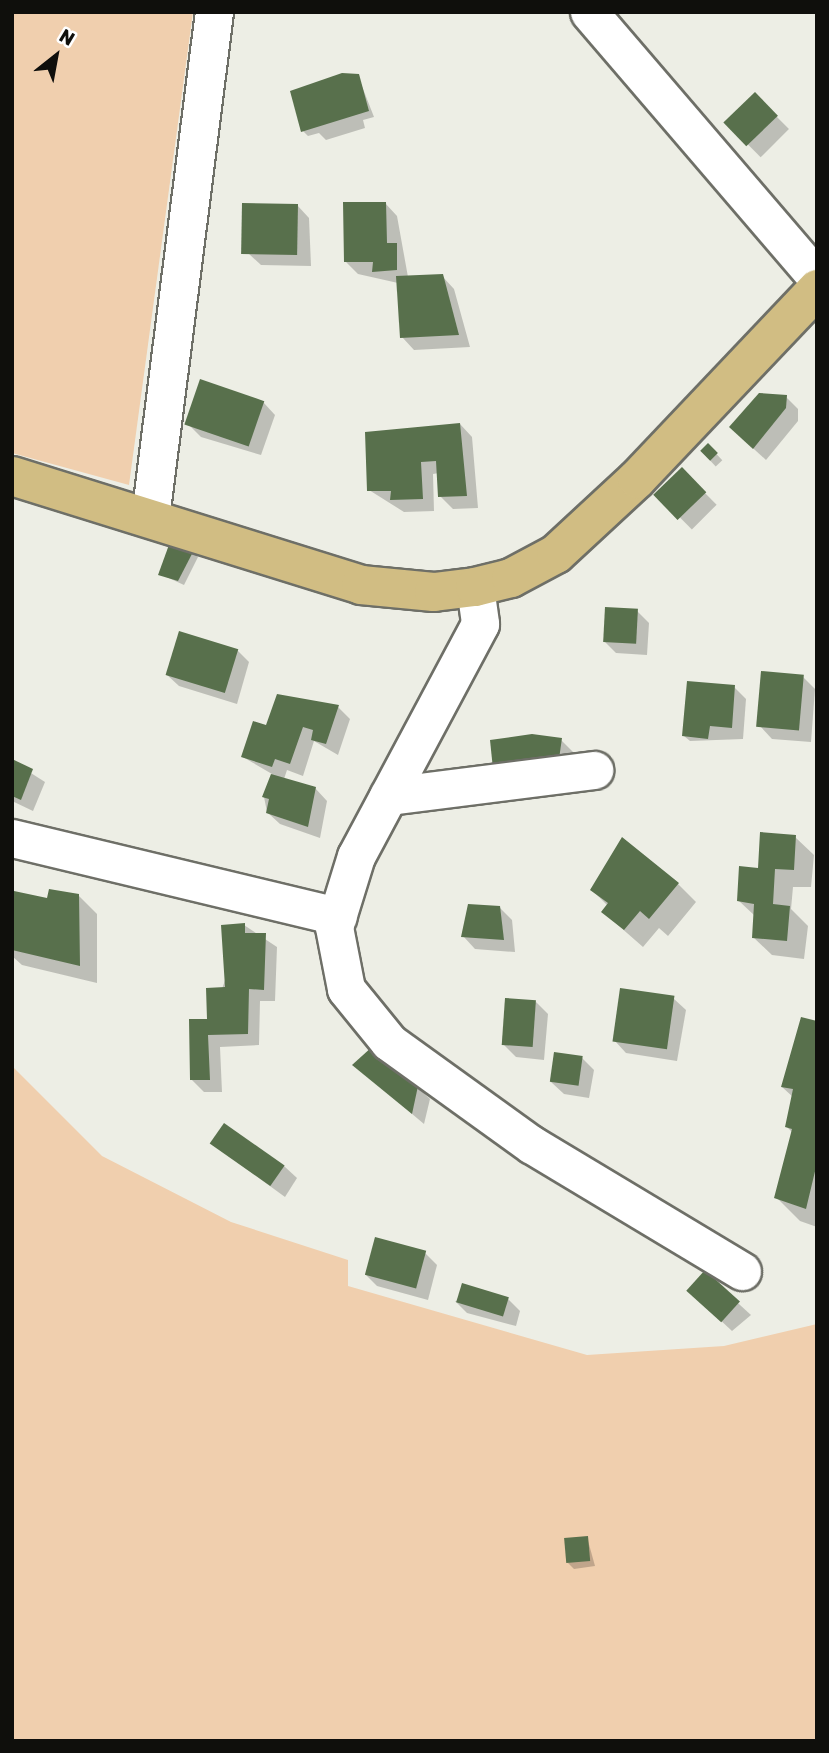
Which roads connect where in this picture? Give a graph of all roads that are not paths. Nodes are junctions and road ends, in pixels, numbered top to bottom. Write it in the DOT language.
graph roads {
  1 [pos="214,12"];
  2 [pos="589,12"];
  3 [pos="817,278"];
  4 [pos="817,289"];
  5 [pos="12,476"];
  6 [pos="150,517"];
  7 [pos="475,587"];
  8 [pos="594,770"];
  9 [pos="388,796"];
  10 [pos="12,838"];
  11 [pos="338,916"];
  12 [pos="742,1271"];
  1 -- 6 [label="street"];
  2 -- 3 [label="street"];
  4 -- 7 [label="main road"];
  5 -- 6 [label="main road"];
  6 -- 7 [label="main road"];
  7 -- 9 [label="street"];
  8 -- 9 [label="street"];
  9 -- 11 [label="street"];
  10 -- 11 [label="street"];
  11 -- 12 [label="street"];
}
